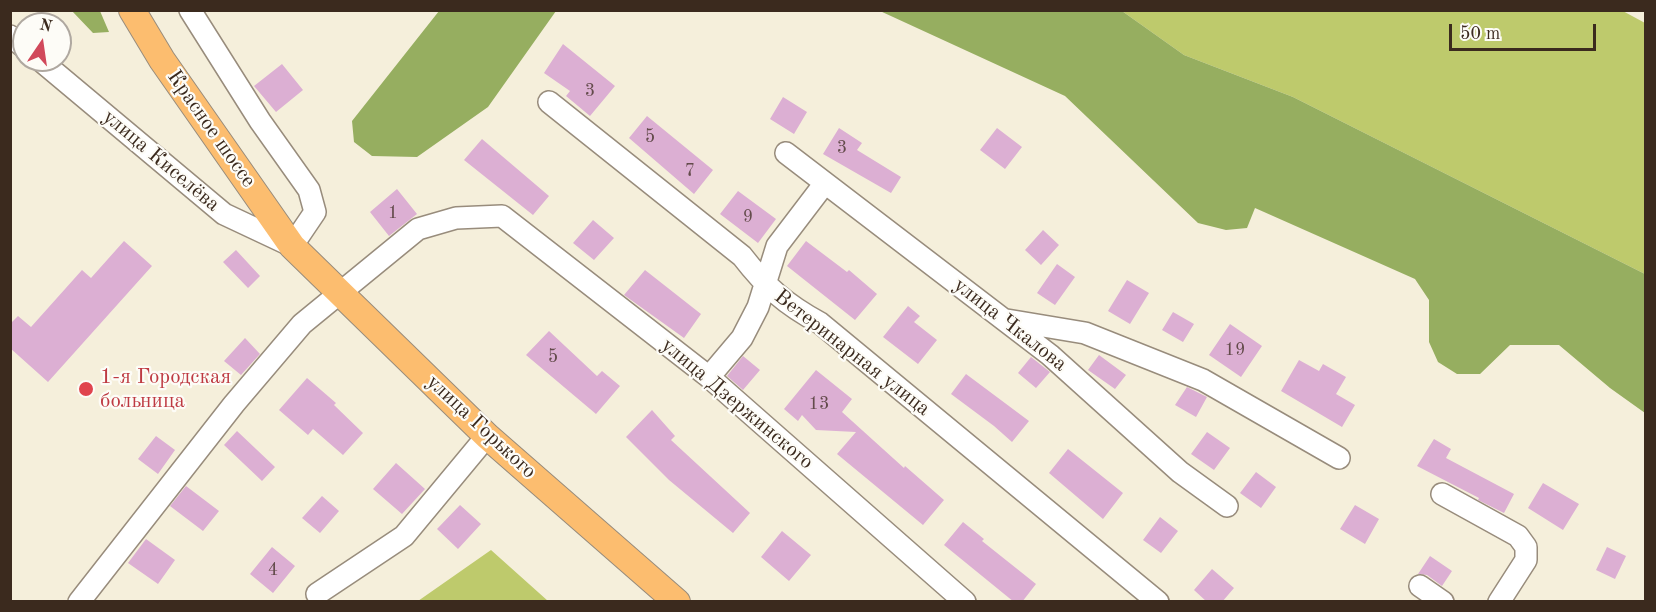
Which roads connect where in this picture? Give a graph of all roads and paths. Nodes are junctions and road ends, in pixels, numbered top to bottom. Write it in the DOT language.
graph roads {
  1 [pos="132,10"];
  2 [pos="197,13"];
  3 [pos="54,72"];
  4 [pos="549,102"];
  5 [pos="786,153"];
  6 [pos="825,183"];
  7 [pos="292,246"];
  8 [pos="765,285"];
  9 [pos="338,292"];
  10 [pos="1003,319"];
  11 [pos="710,377"];
  12 [pos="487,436"];
  13 [pos="1339,458"];
  14 [pos="1442,494"];
  15 [pos="1227,506"];
  16 [pos="1420,585"];
  17 [pos="318,594"];
  18 [pos="79,602"];
  19 [pos="676,602"];
  20 [pos="965,602"];
  21 [pos="1158,602"];
  22 [pos="1443,602"];
  23 [pos="1499,602"];
  1 -- 7 [label="main road, Красное шоссе"];
  2 -- 7 [label="street"];
  3 -- 7 [label="street, улица Киселёва"];
  4 -- 8 [label="street, Ветеринарная улица"];
  5 -- 6 [label="street, улица Чкалова"];
  6 -- 8 [label="street"];
  6 -- 10 [label="street, улица Чкалова"];
  7 -- 9 [label="main road, улица Горького"];
  8 -- 11 [label="street"];
  8 -- 21 [label="street, Ветеринарная улица"];
  9 -- 11 [label="street, улица Дзержинского"];
  9 -- 12 [label="main road, улица Горького"];
  9 -- 18 [label="street"];
  10 -- 13 [label="street"];
  10 -- 15 [label="street, улица Чкалова"];
  11 -- 20 [label="street, улица Дзержинского"];
  12 -- 17 [label="street"];
  12 -- 19 [label="main road, улица Горького"];
  14 -- 23 [label="street"];
  16 -- 22 [label="street"];
}
